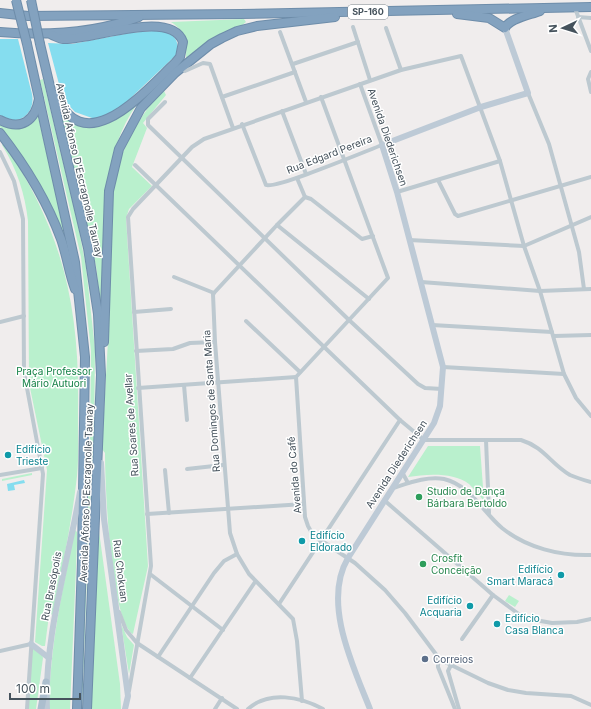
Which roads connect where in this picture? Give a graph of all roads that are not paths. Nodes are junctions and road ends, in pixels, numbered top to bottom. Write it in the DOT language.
graph roads {
  1 [pos="16,0"];
  2 [pos="31,0"];
  3 [pos="591,7"];
  4 [pos="547,8"];
  5 [pos="575,8"];
  6 [pos="436,10"];
  7 [pos="354,12"];
  8 [pos="0,14"];
  9 [pos="146,15"];
  10 [pos="578,17"];
  11 [pos="591,18"];
  12 [pos="353,28"];
  13 [pos="386,28"];
  14 [pos="505,28"];
  15 [pos="0,32"];
  16 [pos="280,32"];
  17 [pos="52,34"];
  18 [pos="358,42"];
  19 [pos="591,51"];
  20 [pos="293,64"];
  21 [pos="46,70"];
  22 [pos="401,70"];
  23 [pos="185,71"];
  24 [pos="295,72"];
  25 [pos="591,72"];
  26 [pos="370,80"];
  27 [pos="360,84"];
  28 [pos="591,92"];
  29 [pos="528,93"];
  30 [pos="40,96"];
  31 [pos="222,97"];
  32 [pos="321,97"];
  33 [pos="165,102"];
  34 [pos="306,102"];
  35 [pos="481,107"];
  36 [pos="282,110"];
  37 [pos="0,120"];
  38 [pos="242,124"];
  39 [pos="233,128"];
  40 [pos="0,133"];
  41 [pos="382,144"];
  42 [pos="0,152"];
  43 [pos="182,158"];
  44 [pos="345,159"];
  45 [pos="500,161"];
  46 [pos="135,165"];
  47 [pos="306,174"];
  48 [pos="591,177"];
  49 [pos="297,178"];
  50 [pos="438,180"];
  51 [pos="157,185"];
  52 [pos="560,186"];
  53 [pos="396,192"];
  54 [pos="305,197"];
  55 [pos="512,201"];
  56 [pos="591,218"];
  57 [pos="277,225"];
  58 [pos="571,225"];
  59 [pos="373,236"];
  60 [pos="265,238"];
  61 [pos="409,240"];
  62 [pos="524,246"];
  63 [pos="240,265"];
  64 [pos="174,277"];
  65 [pos="421,282"];
  66 [pos="584,289"];
  67 [pos="591,289"];
  68 [pos="540,291"];
  69 [pos="214,293"];
  70 [pos="369,299"];
  71 [pos="80,303"];
  72 [pos="171,309"];
  73 [pos="134,312"];
  74 [pos="24,316"];
  75 [pos="349,320"];
  76 [pos="246,321"];
  77 [pos="0,322"];
  78 [pos="432,324"];
  79 [pos="553,334"];
  80 [pos="591,335"];
  81 [pos="215,342"];
  82 [pos="324,347"];
  83 [pos="136,351"];
  84 [pos="443,367"];
  85 [pos="300,372"];
  86 [pos="564,374"];
  87 [pos="296,377"];
  88 [pos="218,382"];
  89 [pos="184,385"];
  90 [pos="138,388"];
  91 [pos="443,389"];
  92 [pos="100,403"];
  93 [pos="591,416"];
  94 [pos="187,420"];
  95 [pos="400,420"];
  96 [pos="424,440"];
  97 [pos="486,440"];
  98 [pos="98,448"];
  99 [pos="224,465"];
  100 [pos="42,468"];
  101 [pos="187,468"];
  102 [pos="84,469"];
  103 [pos="165,470"];
  104 [pos="402,472"];
  105 [pos="0,475"];
  106 [pos="591,482"];
  107 [pos="408,483"];
  108 [pos="391,489"];
  109 [pos="384,500"];
  110 [pos="304,504"];
  111 [pos="227,509"];
  112 [pos="169,513"];
  113 [pos="147,514"];
  114 [pos="489,514"];
  115 [pos="320,541"];
  116 [pos="237,554"];
  117 [pos="591,555"];
  118 [pos="348,558"];
  119 [pos="150,574"];
  120 [pos="255,582"];
  121 [pos="113,592"];
  122 [pos="493,596"];
  123 [pos="279,604"];
  124 [pos="191,607"];
  125 [pos="591,619"];
  126 [pos="223,630"];
  127 [pos="462,640"];
  128 [pos="137,643"];
  129 [pos="31,644"];
  130 [pos="0,651"];
  131 [pos="158,657"];
  132 [pos="438,657"];
  133 [pos="49,658"];
  134 [pos="451,665"];
  135 [pos="190,678"];
  136 [pos="46,682"];
  137 [pos="128,696"];
  138 [pos="222,698"];
  139 [pos="302,701"];
  140 [pos="591,705"];
  141 [pos="27,709"];
  142 [pos="41,709"];
  143 [pos="47,709"];
  144 [pos="77,709"];
  145 [pos="87,709"];
  146 [pos="125,709"];
  147 [pos="215,709"];
  148 [pos="237,709"];
  149 [pos="248,709"];
  150 [pos="323,709"];
  151 [pos="370,709"];
  152 [pos="454,709"];
  153 [pos="460,709"];
  1 -- 30 [label="highway, Avenida Afonso D'Escragnolle Taunay, bridge"];
  2 -- 21 [label="highway, Avenida Afonso D'Escragnolle Taunay, bridge"];
  3 -- 5 [label="highway, SP-160"];
  4 -- 5 [label="highway, SP-160"];
  4 -- 6 [label="highway, SP-160"];
  4 -- 14 [label="highway"];
  5 -- 10 [label="street"];
  6 -- 7 [label="highway, SP-160"];
  6 -- 14 [label="highway"];
  7 -- 9 [label="highway, SP-160"];
  7 -- 92 [label="highway"];
  8 -- 9 [label="highway, SP-160"];
  9 -- 17 [label="highway"];
  10 -- 11 [label="street"];
  10 -- 19 [label="street"];
  12 -- 18 [label="street"];
  13 -- 22 [label="street"];
  14 -- 29 [label="street"];
  15 -- 17 [label="highway"];
  16 -- 20 [label="street"];
  17 -- 21 [label="highway"];
  18 -- 20 [label="street"];
  18 -- 26 [label="street"];
  20 -- 24 [label="street"];
  21 -- 92 [label="highway, Avenida Afonso D'Escragnolle Taunay"];
  22 -- 26 [label="street, Rua Soares de Avellar"];
  22 -- 35 [label="street, Rua Soares de Avellar"];
  23 -- 31 [label="street"];
  24 -- 31 [label="street"];
  24 -- 34 [label="street"];
  25 -- 28 [label="street"];
  26 -- 27 [label="street, Rua Soares de Avellar"];
  27 -- 32 [label="street, Rua Soares de Avellar"];
  27 -- 41 [label="street, Avenida Diederichsen"];
  29 -- 35 [label="street, Rua Edgard Pereira"];
  29 -- 52 [label="street"];
  30 -- 37 [label="highway"];
  30 -- 71 [label="highway, Avenida Afonso D'Escragnolle Taunay"];
  31 -- 39 [label="street"];
  32 -- 34 [label="street, Rua Soares de Avellar"];
  32 -- 44 [label="street"];
  33 -- 43 [label="street"];
  34 -- 36 [label="street, Rua Soares de Avellar"];
  35 -- 41 [label="street, Rua Edgard Pereira"];
  35 -- 45 [label="street"];
  36 -- 38 [label="street, Rua Soares de Avellar"];
  36 -- 47 [label="street"];
  38 -- 39 [label="street, Rua Soares de Avellar"];
  38 -- 49 [label="street, Rua Edgard Pereira"];
  39 -- 43 [label="street, Rua Soares de Avellar"];
  40 -- 71 [label="highway"];
  41 -- 44 [label="street, Rua Edgard Pereira"];
  41 -- 53 [label="street, Avenida Diederichsen"];
  42 -- 74 [label="street"];
  43 -- 51 [label="street, Rua Soares de Avellar"];
  43 -- 60 [label="street"];
  44 -- 47 [label="street, Rua Edgard Pereira"];
  44 -- 59 [label="street"];
  45 -- 50 [label="street"];
  45 -- 55 [label="street"];
  46 -- 51 [label="street"];
  47 -- 49 [label="street, Rua Edgard Pereira"];
  48 -- 52 [label="street"];
  49 -- 54 [label="street"];
  50 -- 53 [label="street"];
  50 -- 55 [label="street"];
  51 -- 63 [label="street"];
  51 -- 73 [label="street, Rua Soares de Avellar"];
  52 -- 55 [label="street"];
  52 -- 58 [label="street"];
  53 -- 61 [label="street, Avenida Diederichsen"];
  54 -- 57 [label="street"];
  54 -- 59 [label="street"];
  55 -- 62 [label="street"];
  56 -- 58 [label="street"];
  57 -- 60 [label="street"];
  57 -- 70 [label="street"];
  58 -- 62 [label="street"];
  58 -- 66 [label="street"];
  59 -- 70 [label="street"];
  60 -- 63 [label="street"];
  60 -- 75 [label="street"];
  61 -- 62 [label="street"];
  61 -- 65 [label="street, Avenida Diederichsen"];
  62 -- 68 [label="street"];
  63 -- 69 [label="street"];
  63 -- 82 [label="street"];
  64 -- 69 [label="street"];
  65 -- 68 [label="street"];
  65 -- 78 [label="street, Avenida Diederichsen"];
  66 -- 67 [label="street"];
  66 -- 68 [label="street"];
  68 -- 79 [label="street"];
  69 -- 81 [label="street, Rua Domingos de Santa Maria"];
  70 -- 75 [label="street"];
  71 -- 102 [label="highway, Avenida Afonso D'Escragnolle Taunay"];
  72 -- 73 [label="street"];
  73 -- 83 [label="street, Rua Soares de Avellar"];
  74 -- 77 [label="street"];
  74 -- 100 [label="street"];
  75 -- 82 [label="street"];
  75 -- 91 [label="street"];
  76 -- 85 [label="street"];
  78 -- 79 [label="street"];
  78 -- 84 [label="street, Avenida Diederichsen"];
  79 -- 80 [label="street"];
  79 -- 86 [label="street"];
  81 -- 83 [label="street"];
  81 -- 88 [label="street, Rua Domingos de Santa Maria"];
  82 -- 85 [label="street"];
  82 -- 95 [label="street"];
  83 -- 90 [label="street, Rua Soares de Avellar"];
  84 -- 86 [label="street"];
  84 -- 91 [label="street, Avenida Diederichsen"];
  85 -- 87 [label="street"];
  86 -- 93 [label="street"];
  87 -- 88 [label="street"];
  87 -- 110 [label="street, Avenida do Café"];
  88 -- 89 [label="street"];
  88 -- 99 [label="street, Rua Domingos de Santa Maria"];
  89 -- 90 [label="street"];
  89 -- 94 [label="street"];
  90 -- 113 [label="street, Rua Soares de Avellar"];
  91 -- 96 [label="street, Avenida Diederichsen"];
  92 -- 98 [label="highway, Avenida Afonso D'Escragnolle Taunay"];
  95 -- 96 [label="street"];
  95 -- 115 [label="street"];
  96 -- 97 [label="street"];
  96 -- 104 [label="street, Avenida Diederichsen"];
  97 -- 106 [label="street"];
  97 -- 114 [label="street"];
  98 -- 121 [label="street, Rua Chokuan"];
  98 -- 145 [label="highway, Avenida Afonso D'Escragnolle Taunay"];
  99 -- 101 [label="street"];
  99 -- 111 [label="street, Rua Domingos de Santa Maria"];
  100 -- 105 [label="street"];
  100 -- 129 [label="street"];
  102 -- 133 [label="street, Rua Brasópolis"];
  102 -- 144 [label="highway, Avenida Afonso D'Escragnolle Taunay"];
  103 -- 112 [label="street"];
  104 -- 107 [label="street"];
  104 -- 108 [label="street, Avenida Diederichsen"];
  107 -- 108 [label="street"];
  107 -- 114 [label="street"];
  108 -- 109 [label="street, Avenida Diederichsen"];
  109 -- 118 [label="street, Avenida Diederichsen"];
  109 -- 122 [label="street"];
  110 -- 111 [label="street"];
  110 -- 115 [label="street, Avenida do Café"];
  111 -- 112 [label="street"];
  111 -- 116 [label="street, Rua Domingos de Santa Maria"];
  112 -- 113 [label="street"];
  113 -- 119 [label="street, Rua Soares de Avellar"];
  114 -- 117 [label="street"];
  115 -- 118 [label="street, Avenida do Café"];
  115 -- 123 [label="street"];
  116 -- 120 [label="street, Rua Domingos de Santa Maria"];
  116 -- 124 [label="street"];
  118 -- 132 [label="street, Avenida do Café"];
  118 -- 151 [label="street, Avenida Diederichsen"];
  119 -- 124 [label="street"];
  119 -- 128 [label="street, Rua Soares de Avellar"];
  120 -- 123 [label="street, Rua Domingos de Santa Maria"];
  120 -- 126 [label="street"];
  121 -- 128 [label="street"];
  121 -- 137 [label="street, Rua Chokuan"];
  122 -- 125 [label="street"];
  122 -- 127 [label="street"];
  123 -- 139 [label="street, Rua Domingos de Santa Maria"];
  124 -- 126 [label="street"];
  124 -- 131 [label="street"];
  126 -- 135 [label="street"];
  128 -- 131 [label="street"];
  128 -- 137 [label="street, Rua Soares de Avellar"];
  129 -- 130 [label="street"];
  129 -- 133 [label="street"];
  129 -- 141 [label="street"];
  131 -- 135 [label="street"];
  132 -- 134 [label="street, Avenida do Café"];
  132 -- 152 [label="street"];
  133 -- 136 [label="street, Rua Brasópolis"];
  134 -- 140 [label="street, Avenida do Café"];
  134 -- 153 [label="street"];
  135 -- 138 [label="street"];
  136 -- 142 [label="main road"];
  136 -- 143 [label="street, Rua Brasópolis"];
  137 -- 146 [label="street, Rua Soares de Avellar"];
  138 -- 147 [label="street"];
  138 -- 148 [label="street"];
  139 -- 149 [label="street"];
  139 -- 150 [label="street"];
}
